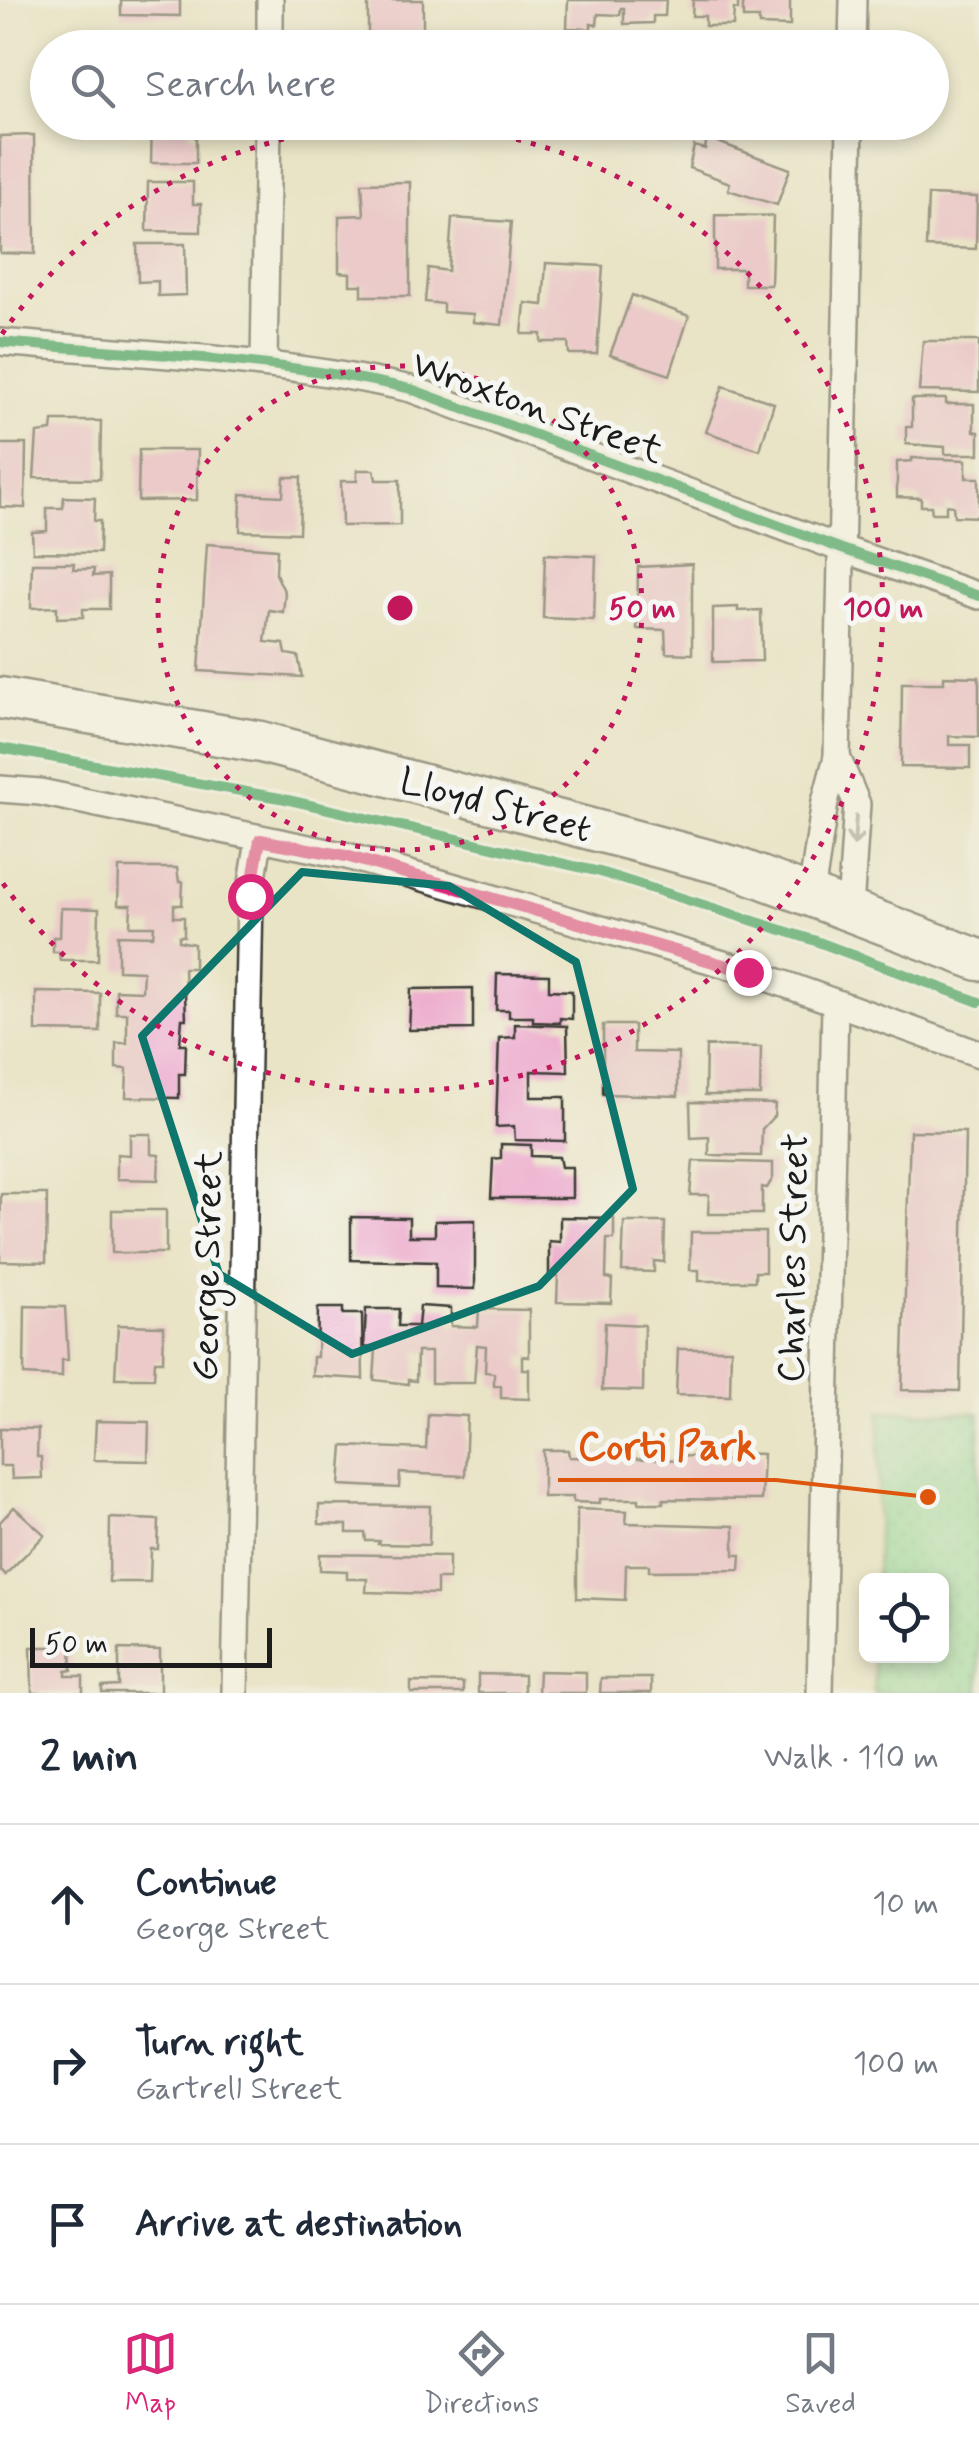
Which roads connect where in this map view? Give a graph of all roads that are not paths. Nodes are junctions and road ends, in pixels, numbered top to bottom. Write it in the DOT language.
graph roads {
  1 [pos="270,0"];
  2 [pos="853,0"];
  3 [pos="270,30"];
  4 [pos="852,30"];
  5 [pos="268,140"];
  6 [pos="850,140"];
  7 [pos="0,342"];
  8 [pos="264,362"];
  9 [pos="842,550"];
  10 [pos="979,596"];
  11 [pos="0,698"];
  12 [pos="837,757"];
  13 [pos="0,788"];
  14 [pos="260,840"];
  15 [pos="812,894"];
  16 [pos="850,909"];
  17 [pos="979,960"];
  18 [pos="835,1004"];
  19 [pos="979,1054"];
  20 [pos="236,1693"];
  21 [pos="820,1693"];
  1 -- 3 [label="street"];
  2 -- 4 [label="street"];
  5 -- 8 [label="street"];
  6 -- 9 [label="street"];
  7 -- 8 [label="street, Wroxton Street"];
  8 -- 9 [label="street, Wroxton Street"];
  9 -- 10 [label="street, Wroxton Street"];
  9 -- 12 [label="street"];
  11 -- 15 [label="main road, Lloyd Street"];
  12 -- 15 [label="street"];
  12 -- 16 [label="street, one-way"];
  13 -- 14 [label="street"];
  14 -- 18 [label="street"];
  14 -- 20 [label="street, George Street"];
  15 -- 16 [label="main road, Lloyd Street"];
  16 -- 17 [label="main road, Lloyd Street"];
  18 -- 19 [label="street"];
  18 -- 21 [label="street, Charles Street"];
}
